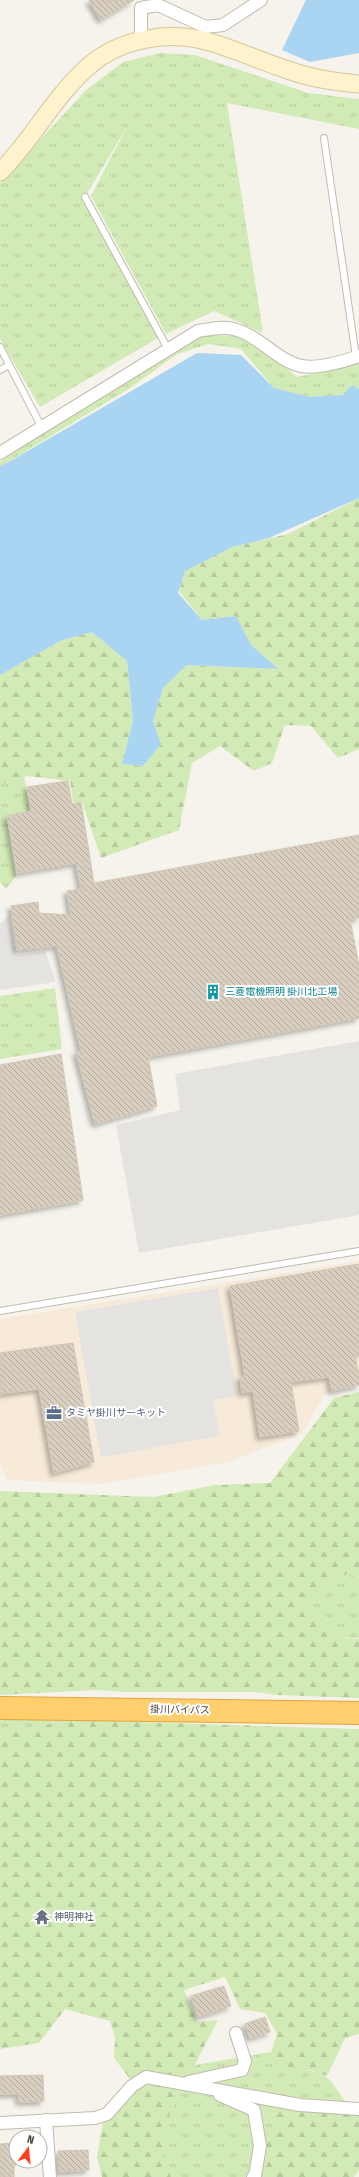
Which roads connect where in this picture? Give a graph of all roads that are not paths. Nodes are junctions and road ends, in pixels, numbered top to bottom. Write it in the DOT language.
graph roads {
  1 [pos="260,0"];
  2 [pos="160,2"];
  3 [pos="140,4"];
  4 [pos="141,40"];
  5 [pos="359,84"];
  6 [pos="324,138"];
  7 [pos="0,172"];
  8 [pos="85,197"];
  9 [pos="0,348"];
  10 [pos="168,349"];
  11 [pos="357,357"];
  12 [pos="9,365"];
  13 [pos="0,370"];
  14 [pos="41,426"];
  15 [pos="0,453"];
  16 [pos="359,1251"];
  17 [pos="0,1311"];
  18 [pos="0,1708"];
  19 [pos="359,1713"];
  20 [pos="236,2033"];
  21 [pos="183,2084"];
  22 [pos="201,2087"];
  23 [pos="359,2109"];
  24 [pos="46,2120"];
  25 [pos="0,2122"];
  26 [pos="50,2177"];
  27 [pos="253,2177"];
  1 -- 2 [label="street"];
  2 -- 3 [label="street"];
  3 -- 4 [label="street"];
  4 -- 5 [label="street"];
  4 -- 7 [label="street"];
  6 -- 11 [label="lane"];
  8 -- 10 [label="lane"];
  9 -- 12 [label="lane"];
  10 -- 11 [label="street"];
  10 -- 14 [label="street"];
  12 -- 13 [label="lane"];
  12 -- 14 [label="lane"];
  14 -- 15 [label="street"];
  16 -- 17 [label="lane"];
  18 -- 19 [label="highway, 掛川バイパス"];
  20 -- 21 [label="street"];
  21 -- 22 [label="street"];
  21 -- 24 [label="street"];
  22 -- 23 [label="street"];
  22 -- 27 [label="street"];
  24 -- 25 [label="street"];
  24 -- 26 [label="street"];
}
